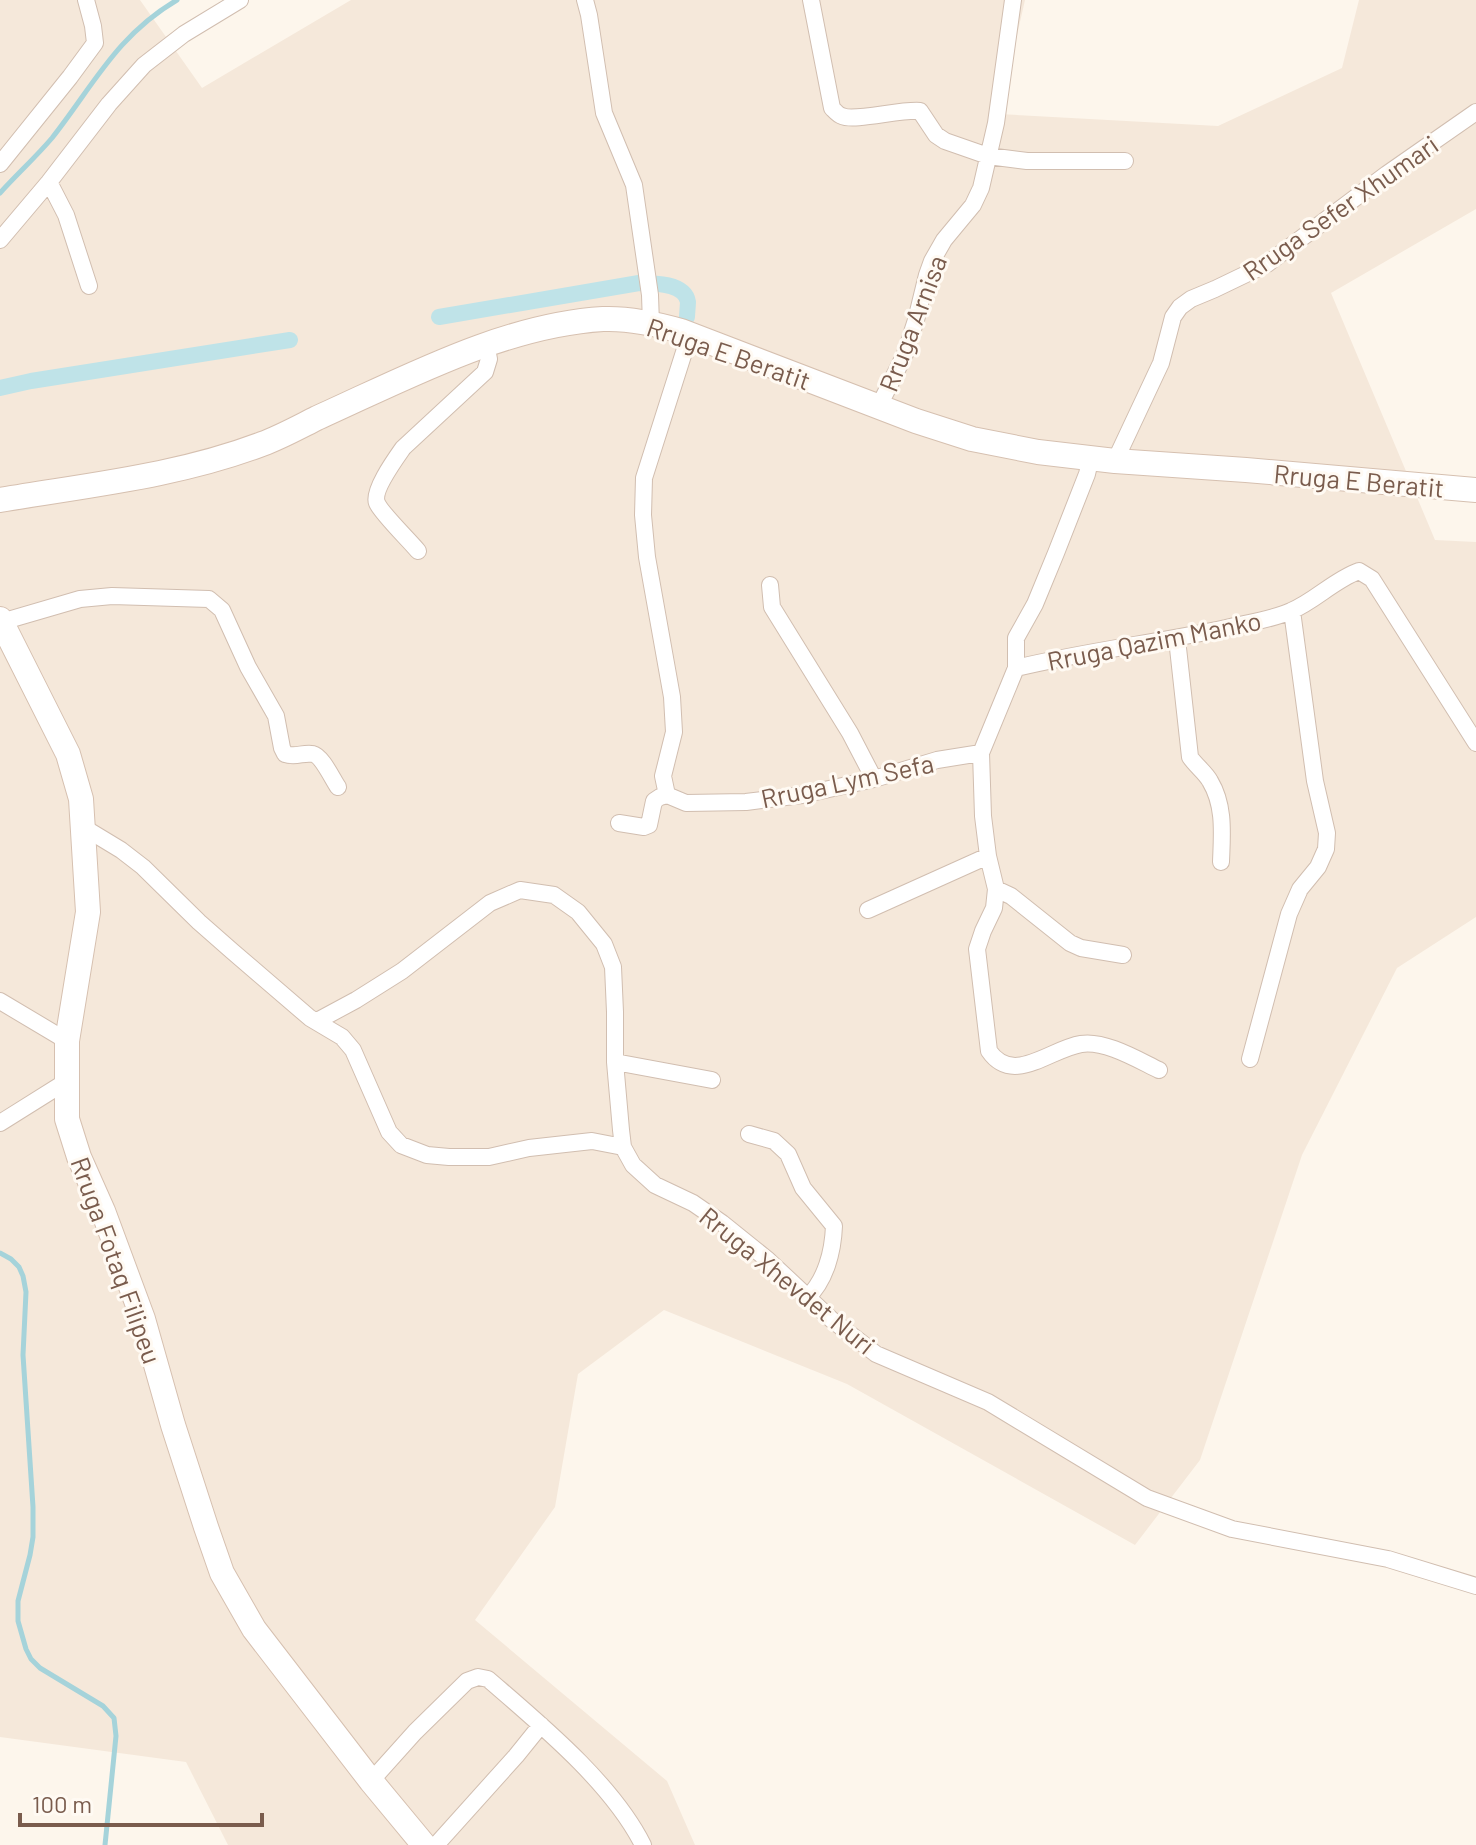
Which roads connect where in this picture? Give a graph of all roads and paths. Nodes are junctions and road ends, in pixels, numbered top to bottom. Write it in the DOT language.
graph roads {
  1 [pos="86,0"];
  2 [pos="240,0"];
  3 [pos="585,0"];
  4 [pos="811,0"];
  5 [pos="1013,0"];
  6 [pos="1476,112"];
  7 [pos="988,156"];
  8 [pos="1125,161"];
  9 [pos="0,164"];
  10 [pos="49,182"];
  11 [pos="0,240"];
  12 [pos="89,286"];
  13 [pos="651,324"];
  14 [pos="681,331"];
  15 [pos="486,344"];
  16 [pos="879,406"];
  17 [pos="1103,459"];
  18 [pos="1476,490"];
  19 [pos="0,500"];
  20 [pos="418,551"];
  21 [pos="770,585"];
  22 [pos="1292,611"];
  23 [pos="2,627"];
  24 [pos="1177,639"];
  25 [pos="1016,668"];
  26 [pos="1476,743"];
  27 [pos="981,753"];
  28 [pos="874,779"];
  29 [pos="338,787"];
  30 [pos="667,795"];
  31 [pos="619,823"];
  32 [pos="83,827"];
  33 [pos="988,856"];
  34 [pos="1221,862"];
  35 [pos="996,889"];
  36 [pos="868,910"];
  37 [pos="1123,955"];
  38 [pos="0,1001"];
  39 [pos="317,1021"];
  40 [pos="67,1041"];
  41 [pos="1250,1059"];
  42 [pos="615,1062"];
  43 [pos="1159,1070"];
  44 [pos="712,1080"];
  45 [pos="67,1081"];
  46 [pos="0,1123"];
  47 [pos="749,1134"];
  48 [pos="623,1147"];
  49 [pos="807,1298"];
  50 [pos="1476,1586"];
  51 [pos="541,1725"];
  52 [pos="371,1781"];
  53 [pos="424,1845"];
  54 [pos="436,1845"];
  55 [pos="643,1845"];
  1 -- 9 [label="street"];
  2 -- 10 [label="street"];
  3 -- 13 [label="street"];
  4 -- 7 [label="street"];
  5 -- 7 [label="street, Rruga Arnisa"];
  6 -- 17 [label="street, Rruga Sefer Xhumari"];
  7 -- 8 [label="street"];
  7 -- 16 [label="street, Rruga Arnisa"];
  10 -- 11 [label="street"];
  10 -- 12 [label="street"];
  13 -- 14 [label="main road, Rruga E Beratit"];
  13 -- 15 [label="main road, Rruga E Beratit"];
  14 -- 16 [label="main road, Rruga E Beratit"];
  14 -- 30 [label="street"];
  15 -- 19 [label="main road, Rruga E Beratit"];
  15 -- 20 [label="street"];
  16 -- 17 [label="main road, Rruga E Beratit"];
  17 -- 18 [label="main road, Rruga E Beratit"];
  17 -- 25 [label="street, Rruga Sefer Xhumari"];
  21 -- 28 [label="street"];
  22 -- 24 [label="street, Rruga Qazim Manko"];
  22 -- 26 [label="street, Rruga Qazim Manko"];
  22 -- 41 [label="street"];
  23 -- 29 [label="street"];
  23 -- 32 [label="main road, Rruga Fotaq Filipeu"];
  24 -- 25 [label="street, Rruga Qazim Manko"];
  24 -- 34 [label="street"];
  25 -- 27 [label="street"];
  27 -- 28 [label="street, Rruga Lym Sefa"];
  27 -- 33 [label="street"];
  28 -- 30 [label="street, Rruga Lym Sefa"];
  30 -- 31 [label="street"];
  32 -- 39 [label="street"];
  32 -- 40 [label="main road, Rruga Fotaq Filipeu"];
  33 -- 35 [label="street"];
  33 -- 36 [label="street"];
  35 -- 37 [label="street"];
  35 -- 43 [label="street"];
  38 -- 40 [label="street"];
  39 -- 42 [label="street"];
  39 -- 48 [label="street"];
  40 -- 45 [label="main road, Rruga Fotaq Filipeu"];
  42 -- 44 [label="street"];
  42 -- 48 [label="street"];
  45 -- 46 [label="street"];
  45 -- 52 [label="main road, Rruga Fotaq Filipeu"];
  47 -- 49 [label="street"];
  48 -- 49 [label="street, Rruga Xhevdet Nuri"];
  49 -- 50 [label="street, Rruga Xhevdet Nuri"];
  51 -- 52 [label="street"];
  51 -- 54 [label="street"];
  51 -- 55 [label="street"];
  52 -- 53 [label="main road, Rruga Fotaq Filipeu"];
}
